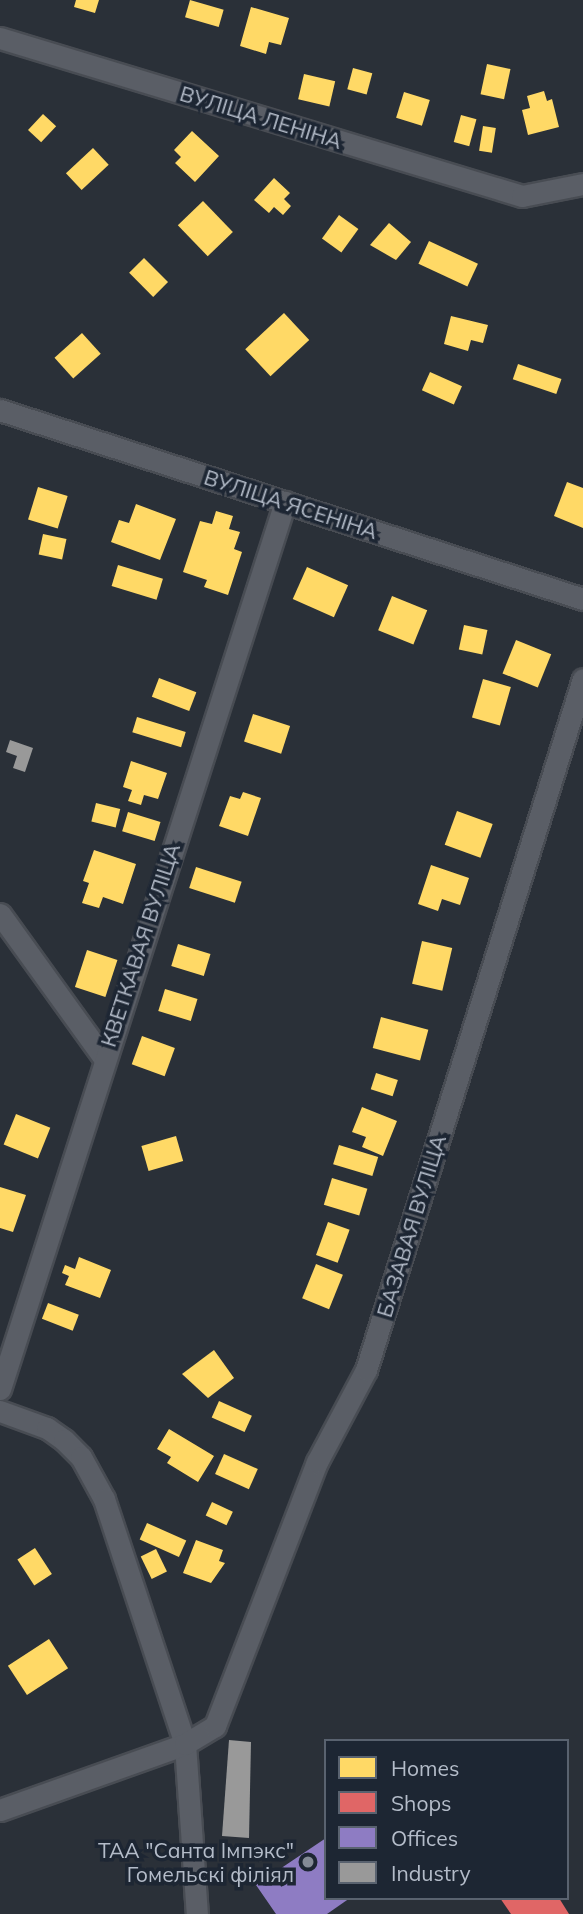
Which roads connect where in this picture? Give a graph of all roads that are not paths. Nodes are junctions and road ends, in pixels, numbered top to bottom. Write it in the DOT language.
graph roads {
  1 [pos="0,38"];
  2 [pos="583,184"];
  3 [pos="0,410"];
  4 [pos="285,502"];
  5 [pos="583,599"];
  6 [pos="583,679"];
  7 [pos="0,914"];
  8 [pos="104,1058"];
  9 [pos="0,1389"];
  10 [pos="0,1411"];
  11 [pos="185,1744"];
  12 [pos="0,1810"];
  13 [pos="197,1914"];
  1 -- 2 [label="street, ВУЛІЦА ЛЕНІНА"];
  3 -- 4 [label="street, ВУЛІЦА ЯСЕНІНА"];
  4 -- 5 [label="street, ВУЛІЦА ЯСЕНІНА"];
  4 -- 8 [label="street, КВЕТКАВАЯ ВУЛІЦА"];
  6 -- 11 [label="street, БАЗАВАЯ ВУЛІЦА"];
  7 -- 8 [label="street"];
  8 -- 9 [label="street, КВЕТКАВАЯ ВУЛІЦА"];
  10 -- 11 [label="street"];
  11 -- 12 [label="street, БАЗАВАЯ ВУЛІЦА"];
  11 -- 13 [label="street"];
}
